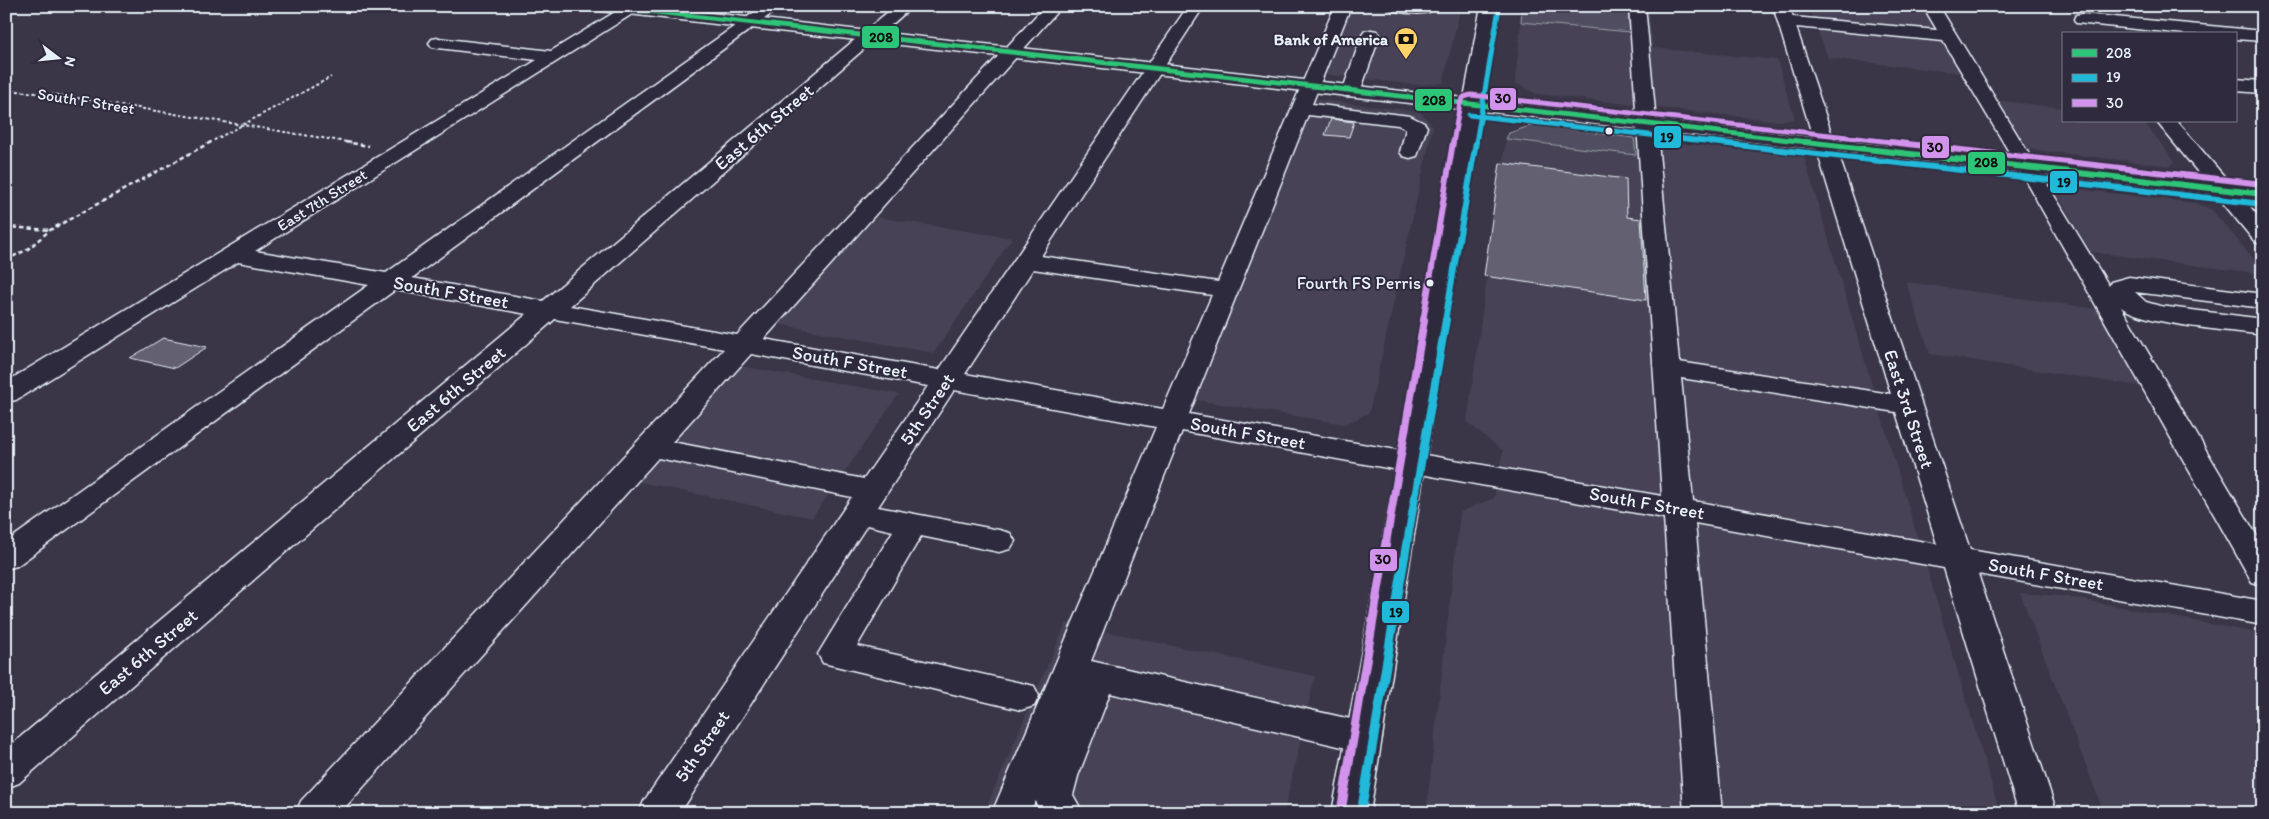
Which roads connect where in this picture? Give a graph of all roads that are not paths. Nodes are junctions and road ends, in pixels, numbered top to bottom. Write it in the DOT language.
graph roads {
  1 [pos="602,6"];
  2 [pos="774,6"];
  3 [pos="905,6"];
  4 [pos="1054,6"];
  5 [pos="1196,6"];
  6 [pos="1343,6"];
  7 [pos="1394,6"];
  8 [pos="1489,6"];
  9 [pos="1637,6"];
  10 [pos="1930,6"];
  11 [pos="634,8"];
  12 [pos="1425,9"];
  13 [pos="2076,13"];
  14 [pos="1786,21"];
  15 [pos="752,23"];
  16 [pos="2092,32"];
  17 [pos="2216,32"];
  18 [pos="1923,34"];
  19 [pos="1371,35"];
  20 [pos="2236,35"];
  21 [pos="871,36"];
  22 [pos="1949,36"];
  23 [pos="2260,38"];
  24 [pos="438,43"];
  25 [pos="1904,49"];
  26 [pos="1012,52"];
  27 [pos="1933,52"];
  28 [pos="555,57"];
  29 [pos="1155,69"];
  30 [pos="2236,85"];
  31 [pos="2263,87"];
  32 [pos="1351,92"];
  33 [pos="1305,97"];
  34 [pos="1470,105"];
  35 [pos="2167,122"];
  36 [pos="1647,124"];
  37 [pos="1825,144"];
  38 [pos="1410,152"];
  39 [pos="2028,167"];
  40 [pos="2223,189"];
  41 [pos="2263,194"];
  42 [pos="2263,237"];
  43 [pos="234,254"];
  44 [pos="1026,261"];
  45 [pos="392,282"];
  46 [pos="1226,290"];
  47 [pos="2263,301"];
  48 [pos="550,309"];
  49 [pos="2263,327"];
  50 [pos="744,344"];
  51 [pos="1666,368"];
  52 [pos="947,380"];
  53 [pos="6,394"];
  54 [pos="1908,405"];
  55 [pos="1173,419"];
  56 [pos="650,447"];
  57 [pos="1411,461"];
  58 [pos="865,502"];
  59 [pos="1678,509"];
  60 [pos="913,524"];
  61 [pos="999,541"];
  62 [pos="6,558"];
  63 [pos="1957,558"];
  64 [pos="2263,574"];
  65 [pos="2263,613"];
  66 [pos="1084,673"];
  67 [pos="1021,696"];
  68 [pos="1364,737"];
  69 [pos="6,772"];
  70 [pos="315,813"];
  71 [pos="658,813"];
  72 [pos="1011,813"];
  73 [pos="1064,813"];
  74 [pos="1351,813"];
  75 [pos="1703,813"];
  76 [pos="2038,813"];
  1 -- 11 [label="street"];
  2 -- 15 [label="street"];
  3 -- 21 [label="street, East 6th Street"];
  4 -- 26 [label="street"];
  5 -- 29 [label="street, 5th Street"];
  6 -- 33 [label="street"];
  7 -- 12 [label="street"];
  8 -- 34 [label="street"];
  9 -- 36 [label="street"];
  10 -- 22 [label="street"];
  11 -- 15 [label="street"];
  11 -- 28 [label="street, East 7th Street"];
  13 -- 16 [label="street"];
  13 -- 17 [label="street"];
  14 -- 18 [label="street"];
  14 -- 25 [label="street"];
  14 -- 37 [label="street, East 3rd Street"];
  15 -- 21 [label="street"];
  15 -- 45 [label="street"];
  18 -- 22 [label="street"];
  18 -- 27 [label="street"];
  19 -- 32 [label="street"];
  20 -- 23 [label="street"];
  21 -- 26 [label="street"];
  21 -- 48 [label="street, East 6th Street"];
  22 -- 39 [label="street"];
  24 -- 28 [label="street"];
  26 -- 29 [label="street"];
  26 -- 50 [label="street"];
  28 -- 43 [label="street, East 7th Street"];
  29 -- 33 [label="street"];
  29 -- 44 [label="street, 5th Street"];
  30 -- 31 [label="street"];
  32 -- 33 [label="street"];
  32 -- 34 [label="street"];
  33 -- 38 [label="street"];
  33 -- 46 [label="street"];
  34 -- 36 [label="street"];
  34 -- 57 [label="street"];
  35 -- 40 [label="street"];
  36 -- 37 [label="street"];
  36 -- 51 [label="street"];
  37 -- 39 [label="street"];
  37 -- 54 [label="street, East 3rd Street"];
  39 -- 40 [label="street"];
  39 -- 64 [label="street"];
  40 -- 41 [label="street"];
  40 -- 42 [label="street"];
  43 -- 45 [label="street, South F Street"];
  43 -- 53 [label="street, East 7th Street"];
  44 -- 46 [label="street"];
  44 -- 52 [label="street, 5th Street"];
  45 -- 48 [label="street, South F Street"];
  45 -- 62 [label="street"];
  46 -- 55 [label="street"];
  47 -- 49 [label="street"];
  48 -- 50 [label="street, South F Street"];
  48 -- 69 [label="street, East 6th Street"];
  50 -- 52 [label="street, South F Street"];
  50 -- 56 [label="street"];
  51 -- 54 [label="street"];
  51 -- 59 [label="street"];
  52 -- 55 [label="street, South F Street"];
  52 -- 58 [label="street, 5th Street"];
  54 -- 63 [label="street, East 3rd Street"];
  55 -- 57 [label="street, South F Street"];
  55 -- 66 [label="street"];
  56 -- 58 [label="street"];
  56 -- 70 [label="street"];
  57 -- 59 [label="street, South F Street"];
  57 -- 68 [label="street"];
  58 -- 60 [label="street"];
  58 -- 71 [label="street, 5th Street"];
  59 -- 63 [label="street, South F Street"];
  59 -- 75 [label="street"];
  60 -- 61 [label="street"];
  60 -- 67 [label="street"];
  63 -- 65 [label="street, South F Street"];
  63 -- 76 [label="street, East 3rd Street"];
  66 -- 68 [label="street"];
  66 -- 72 [label="street"];
  66 -- 73 [label="street"];
  68 -- 74 [label="street"];
}
